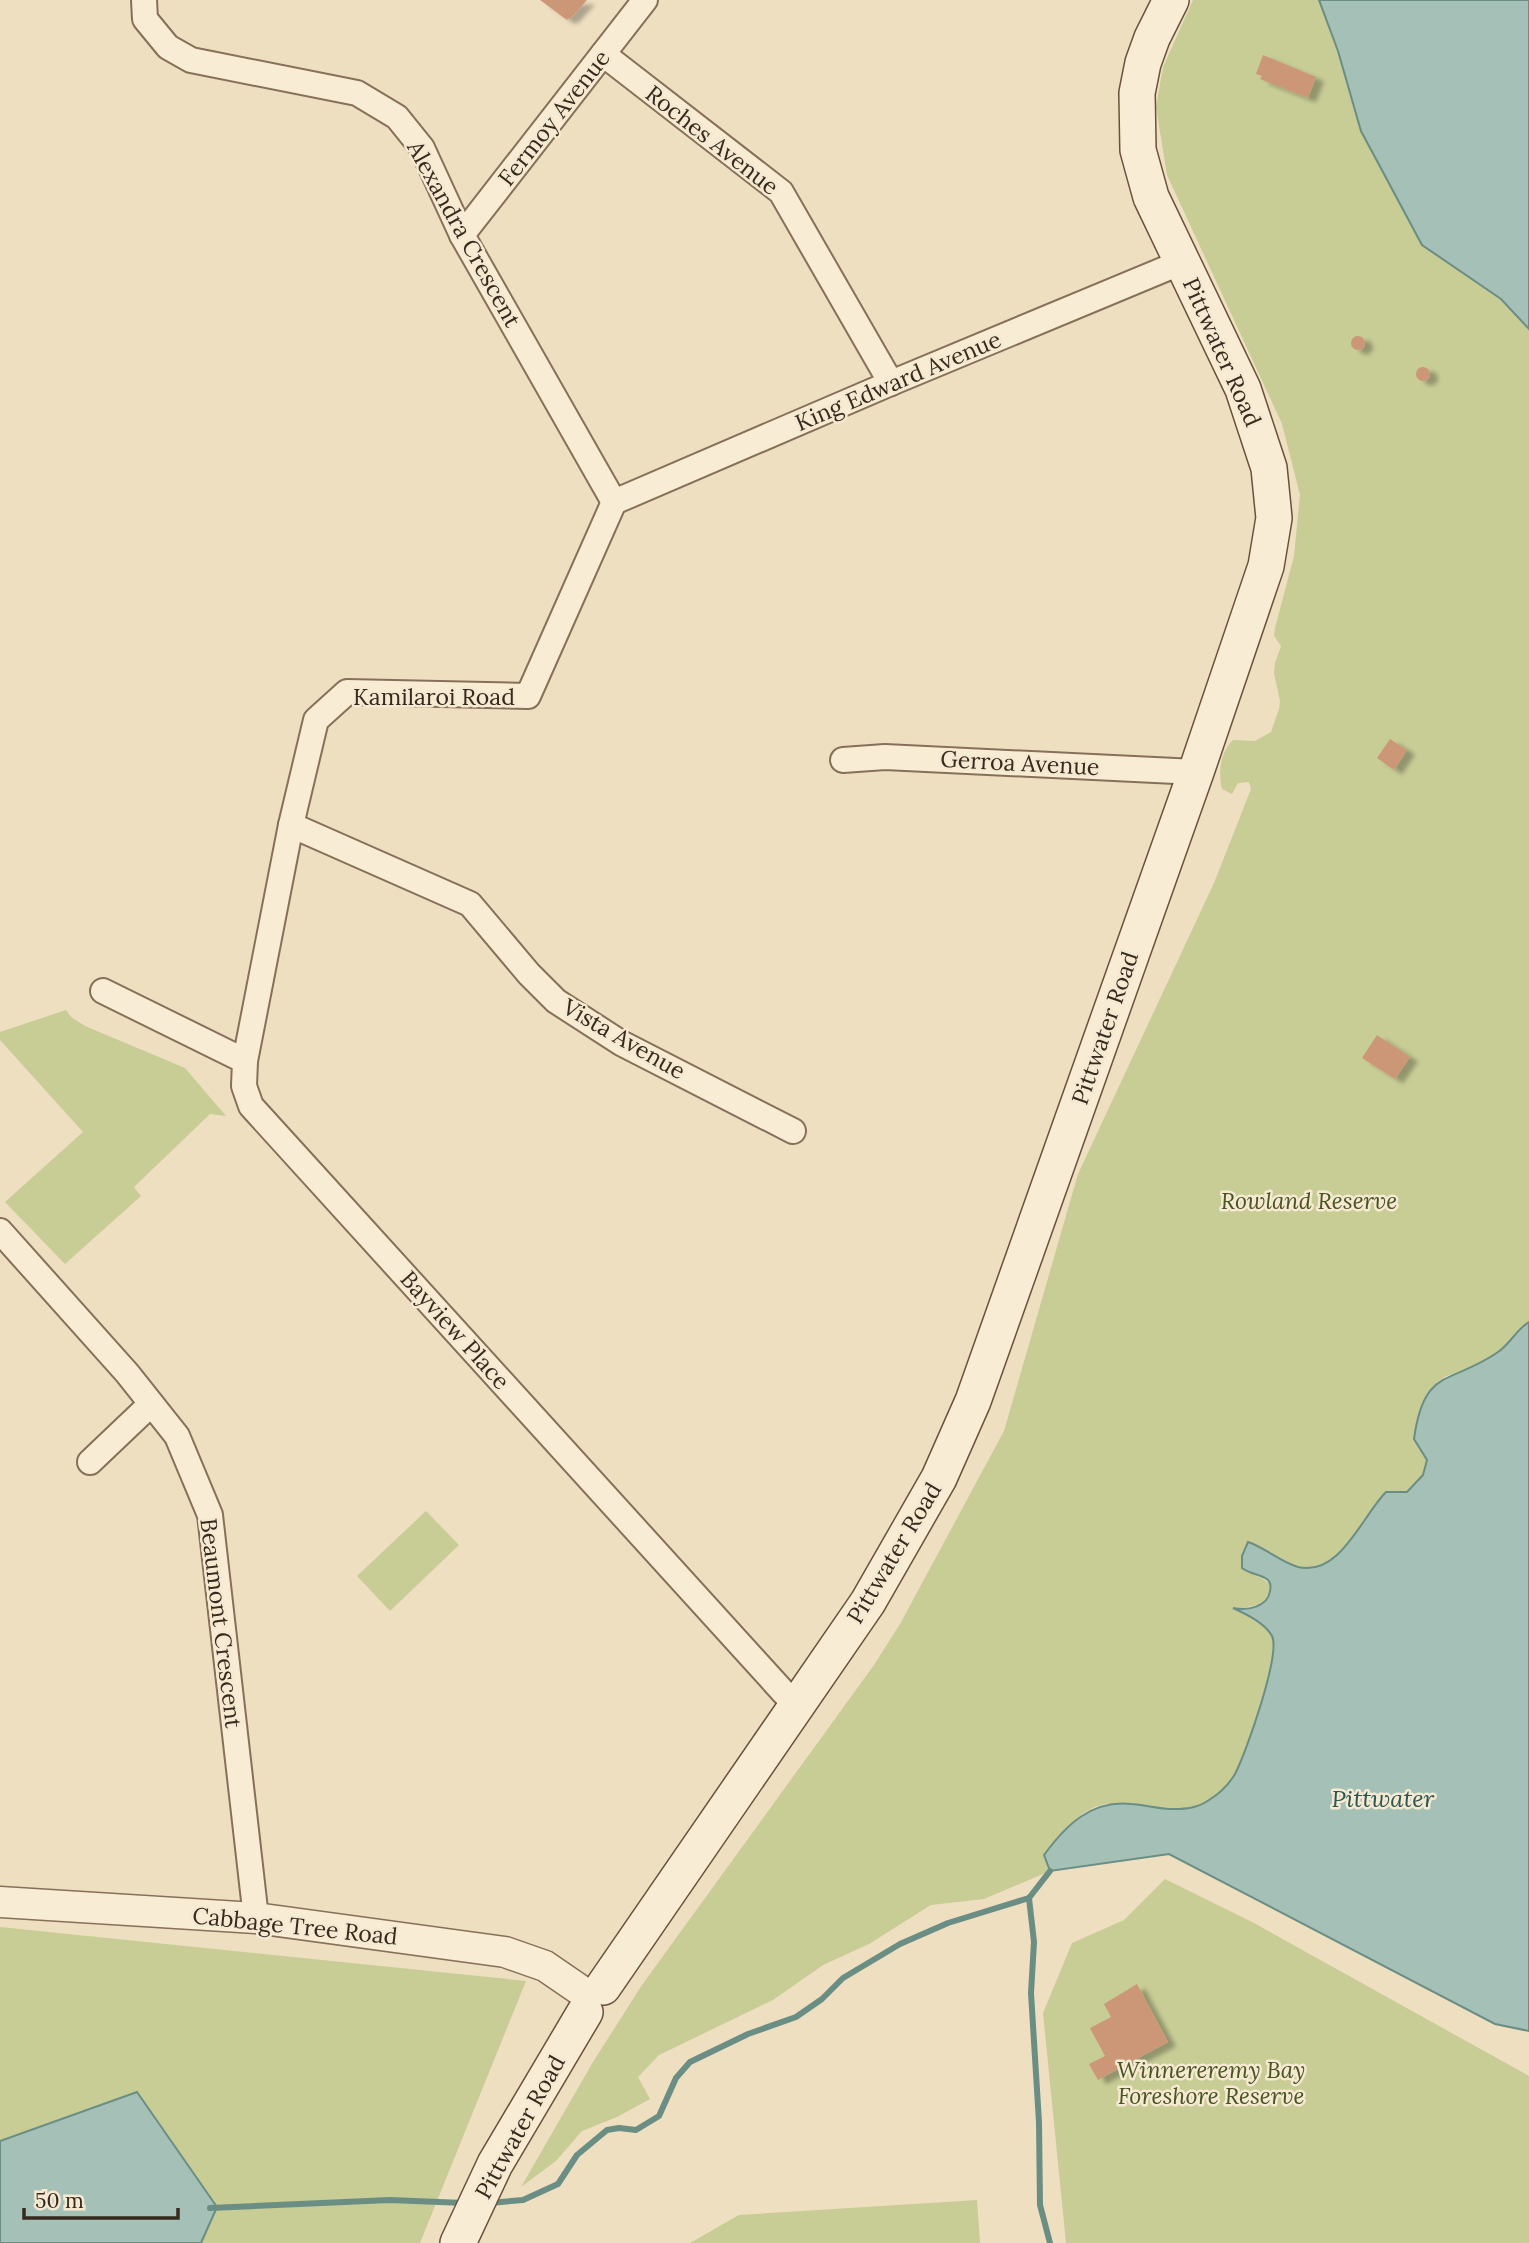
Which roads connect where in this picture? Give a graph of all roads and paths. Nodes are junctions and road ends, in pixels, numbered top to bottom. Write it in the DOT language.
graph roads {
  1 [pos="144,0"];
  2 [pos="645,0"];
  3 [pos="1171,0"];
  4 [pos="603,54"];
  5 [pos="462,235"];
  6 [pos="1182,262"];
  7 [pos="891,383"];
  8 [pos="614,502"];
  9 [pos="843,760"];
  10 [pos="1196,772"];
  11 [pos="291,825"];
  12 [pos="103,991"];
  13 [pos="245,1061"];
  14 [pos="793,1131"];
  15 [pos="0,1231"];
  16 [pos="150,1404"];
  17 [pos="90,1462"];
  18 [pos="796,1706"];
  19 [pos="0,1902"];
  20 [pos="256,1918"];
  21 [pos="589,1996"];
  22 [pos="458,2243"];
  1 -- 5 [label="street, Alexandra Crescent"];
  2 -- 4 [label="street, Fermoy Avenue"];
  3 -- 6 [label="main road, Pittwater Road"];
  4 -- 5 [label="street, Fermoy Avenue"];
  4 -- 7 [label="street, Roches Avenue"];
  5 -- 8 [label="street, Alexandra Crescent"];
  6 -- 7 [label="street, King Edward Avenue"];
  6 -- 10 [label="main road, Pittwater Road"];
  7 -- 8 [label="street, King Edward Avenue"];
  8 -- 11 [label="street, Kamilaroi Road"];
  9 -- 10 [label="street, Gerroa Avenue"];
  10 -- 18 [label="main road, Pittwater Road"];
  11 -- 13 [label="street, Kamilaroi Road"];
  11 -- 14 [label="street, Vista Avenue"];
  12 -- 13 [label="street"];
  13 -- 18 [label="street, Bayview Place"];
  15 -- 16 [label="street, Beaumont Crescent"];
  16 -- 17 [label="street"];
  16 -- 20 [label="street, Beaumont Crescent"];
  18 -- 21 [label="main road, Pittwater Road"];
  19 -- 20 [label="street, Cabbage Tree Road"];
  20 -- 21 [label="street, Cabbage Tree Road"];
  21 -- 22 [label="main road, Pittwater Road"];
}
